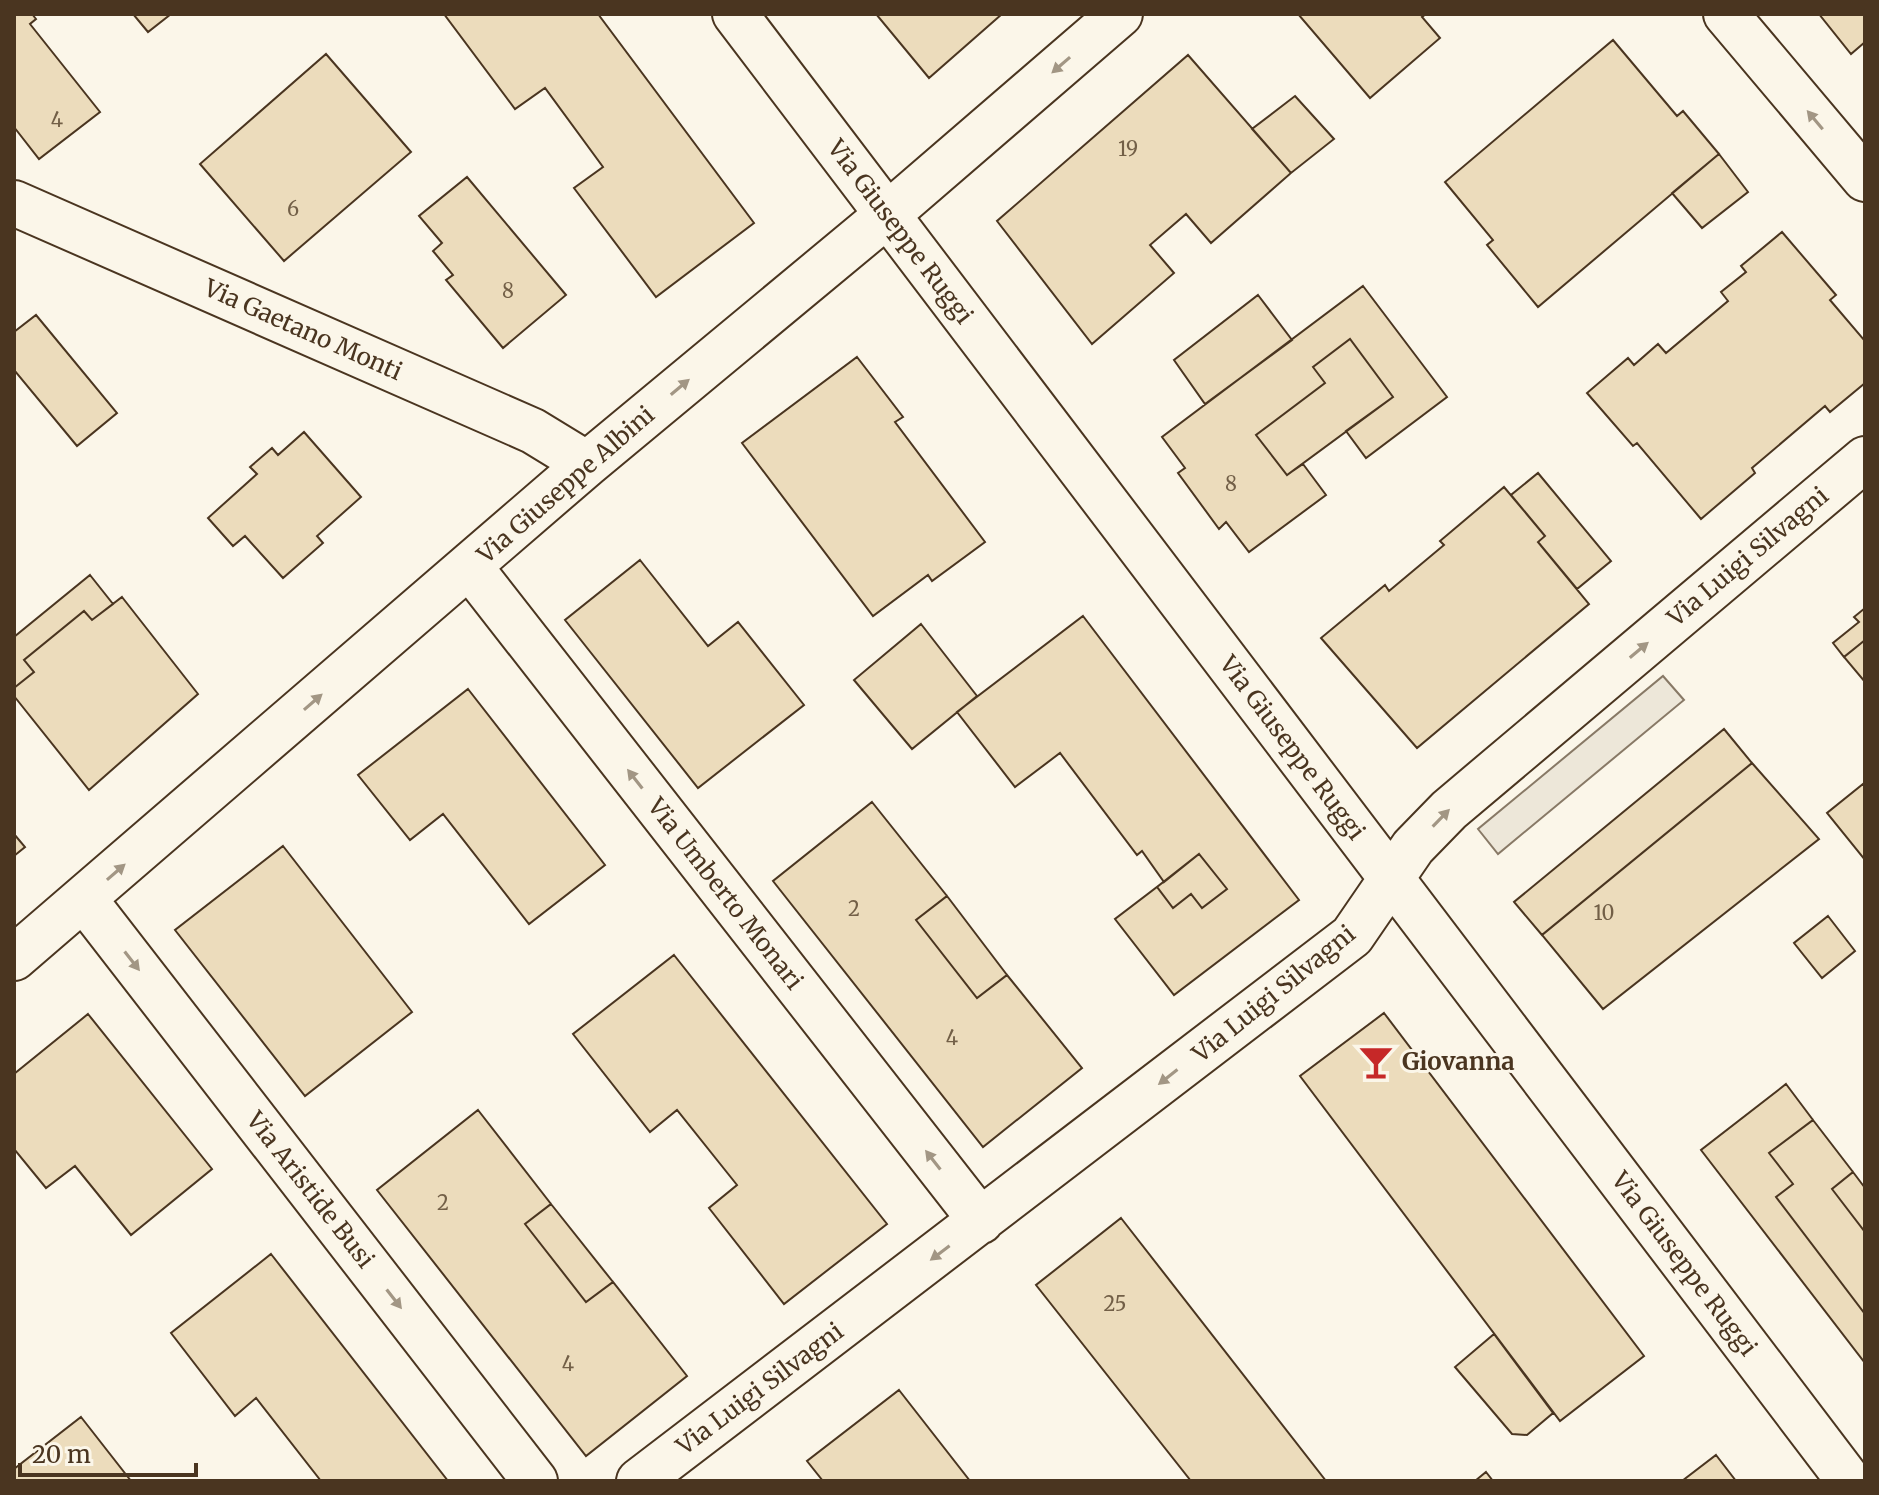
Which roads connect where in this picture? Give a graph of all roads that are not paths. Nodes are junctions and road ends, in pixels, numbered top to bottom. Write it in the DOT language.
graph roads {
  1 [pos="735,14"];
  2 [pos="1120,14"];
  3 [pos="1726,14"];
  4 [pos="1865,179"];
  5 [pos="19,213"];
  6 [pos="887,215"];
  7 [pos="1865,459"];
  8 [pos="587,464"];
  9 [pos="470,567"];
  10 [pos="1392,879"];
  11 [pos="84,899"];
  12 [pos="14,958"];
  13 [pos="981,1221"];
  14 [pos="535,1481"];
  15 [pos="639,1481"];
  16 [pos="1849,1481"];
  1 -- 6 [label="street, Via Giuseppe Ruggi"];
  2 -- 6 [label="street, Via Giuseppe Albini, one-way"];
  4 -- 3 [label="street, one-way"];
  5 -- 8 [label="street, Via Gaetano Monti"];
  8 -- 6 [label="street, Via Giuseppe Albini, one-way"];
  6 -- 10 [label="street, Via Giuseppe Ruggi"];
  10 -- 7 [label="street, Via Luigi Silvagni, one-way"];
  8 -- 9 [label="street, Via Giuseppe Albini"];
  11 -- 9 [label="street, Via Giuseppe Albini, one-way"];
  13 -- 9 [label="street, Via Umberto Monari, one-way"];
  10 -- 13 [label="street, Via Luigi Silvagni, one-way"];
  10 -- 16 [label="street, Via Giuseppe Ruggi"];
  11 -- 12 [label="street, Via Giuseppe Albini"];
  11 -- 14 [label="street, Via Aristide Busi, one-way"];
  13 -- 15 [label="street, Via Luigi Silvagni, one-way"];
}
